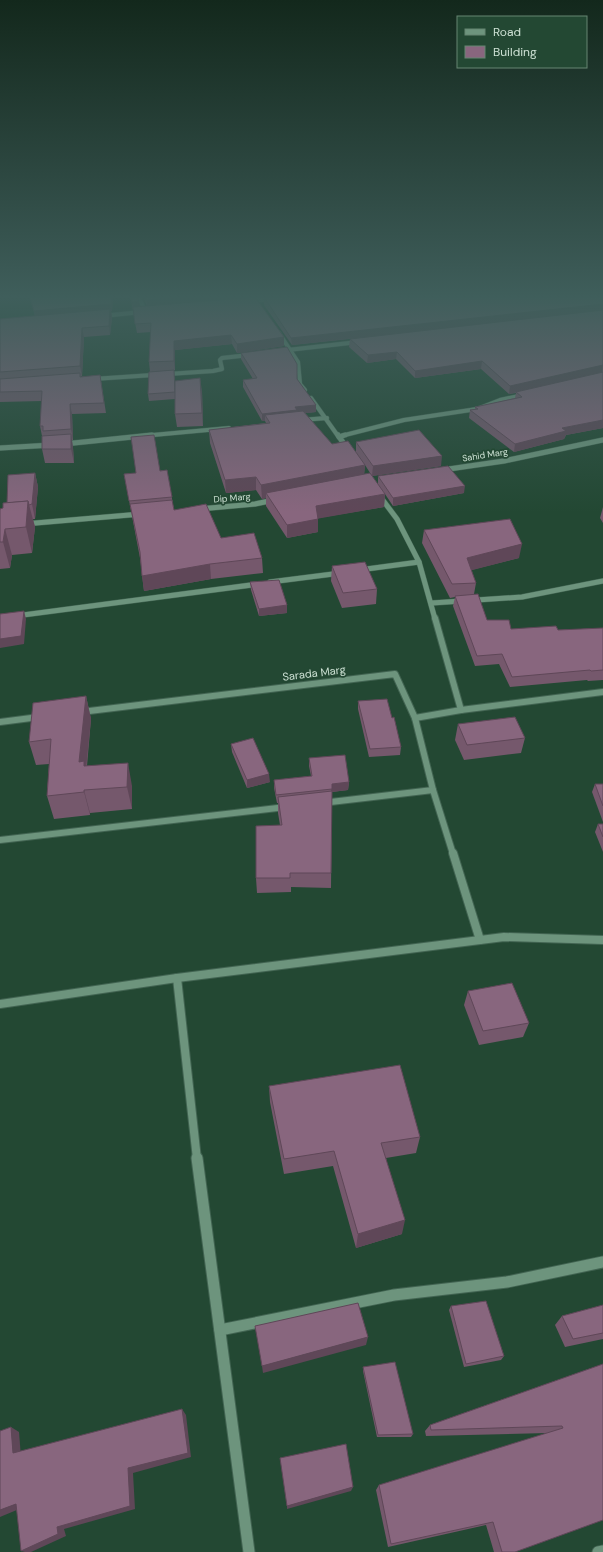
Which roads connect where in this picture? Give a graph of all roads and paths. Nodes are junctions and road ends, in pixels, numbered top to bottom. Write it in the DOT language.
graph roads {
  1 [pos="222,367"];
  2 [pos="301,367"];
  3 [pos="87,380"];
  4 [pos="530,394"];
  5 [pos="327,418"];
  6 [pos="296,421"];
  7 [pos="233,427"];
  8 [pos="340,437"];
  9 [pos="603,440"];
  10 [pos="0,448"];
  11 [pos="352,456"];
  12 [pos="436,471"];
  13 [pos="373,488"];
  14 [pos="278,500"];
  15 [pos="191,510"];
  16 [pos="151,513"];
  17 [pos="16,525"];
  18 [pos="419,562"];
  19 [pos="356,571"];
  20 [pos="348,572"];
  21 [pos="603,581"];
  22 [pos="432,603"];
  23 [pos="0,618"];
  24 [pos="603,692"];
  25 [pos="461,710"];
  26 [pos="71,713"];
  27 [pos="47,716"];
  28 [pos="415,718"];
  29 [pos="0,722"];
  30 [pos="433,790"];
  31 [pos="315,804"];
  32 [pos="291,806"];
  33 [pos="0,840"];
  34 [pos="480,940"];
  35 [pos="603,940"];
  36 [pos="177,978"];
  37 [pos="0,1004"];
  38 [pos="603,1262"];
  39 [pos="220,1330"];
  40 [pos="603,1551"];
  41 [pos="249,1552"];
  42 [pos="598,1552"];
  1 -- 3 [label="street"];
  2 -- 5 [label="street"];
  4 -- 8 [label="street"];
  5 -- 6 [label="street"];
  5 -- 8 [label="street"];
  7 -- 10 [label="street"];
  8 -- 11 [label="street"];
  9 -- 12 [label="street, Sahid Marg"];
  13 -- 18 [label="street"];
  14 -- 15 [label="street, Dip Marg"];
  16 -- 17 [label="street"];
  18 -- 19 [label="street"];
  18 -- 22 [label="street"];
  20 -- 23 [label="street"];
  21 -- 22 [label="street"];
  22 -- 25 [label="street"];
  24 -- 25 [label="street"];
  25 -- 28 [label="street"];
  26 -- 28 [label="street, Sarada Marg"];
  27 -- 29 [label="street"];
  28 -- 30 [label="street"];
  30 -- 31 [label="street"];
  30 -- 34 [label="street"];
  32 -- 33 [label="street"];
  34 -- 35 [label="street"];
  34 -- 36 [label="street"];
  36 -- 37 [label="street"];
  36 -- 39 [label="street"];
  38 -- 39 [label="street"];
  39 -- 41 [label="street"];
  40 -- 42 [label="street"];
}
